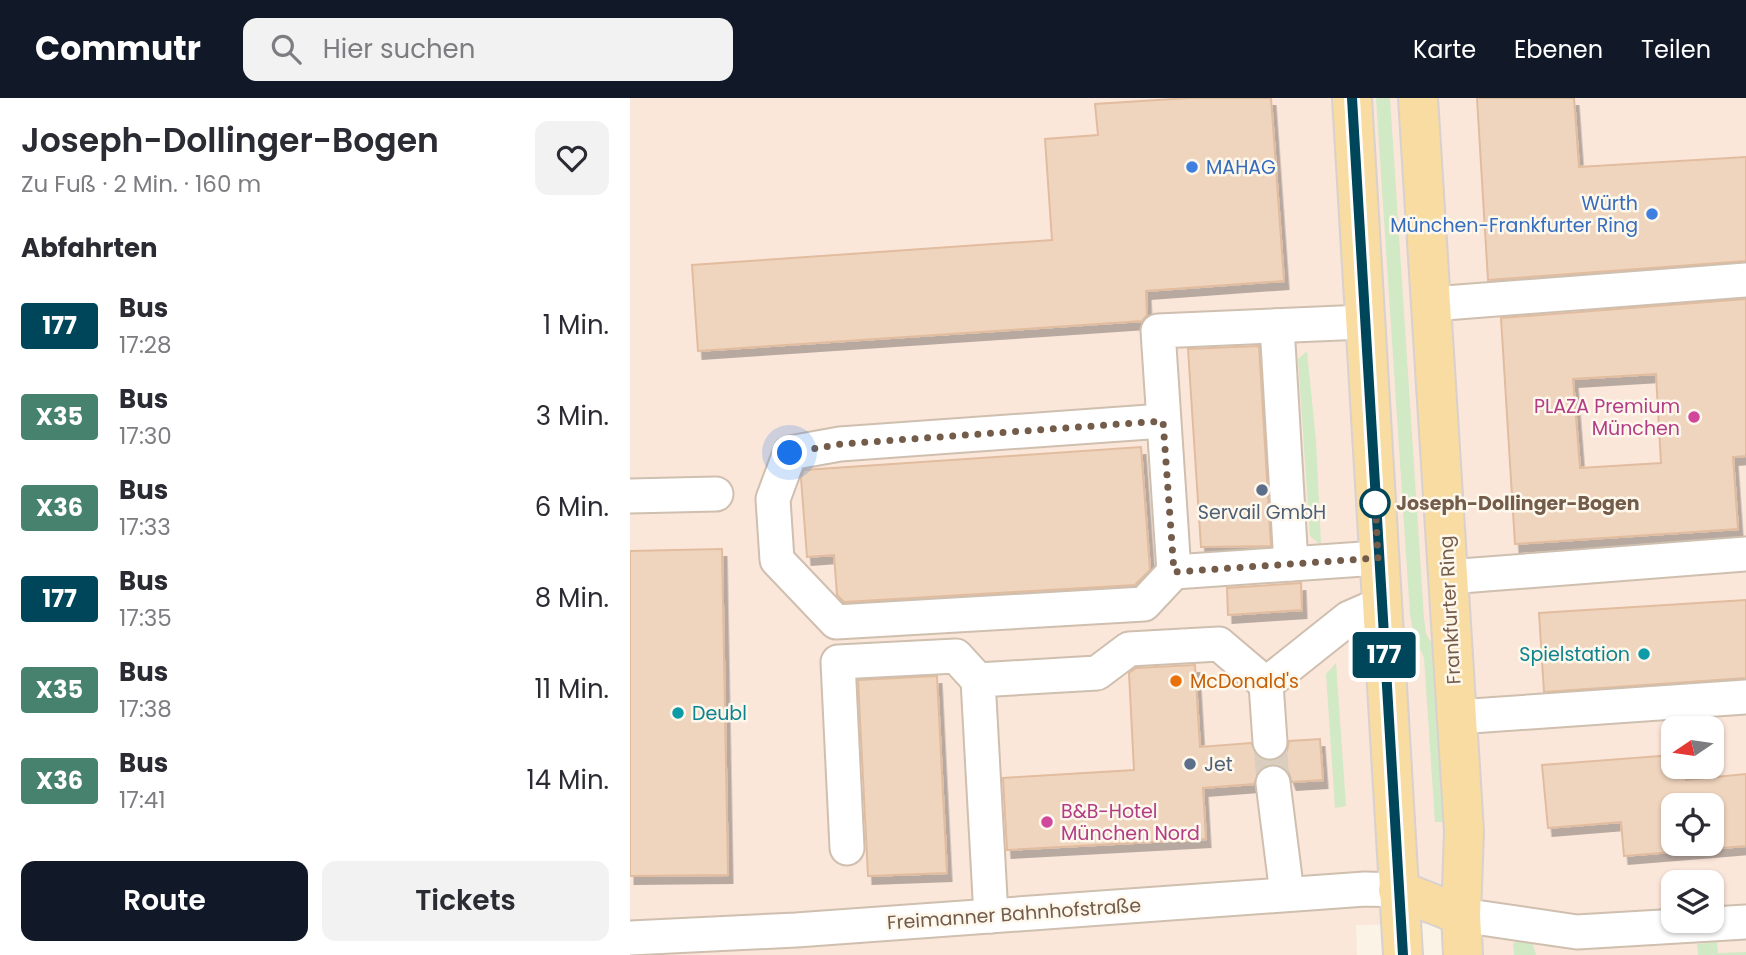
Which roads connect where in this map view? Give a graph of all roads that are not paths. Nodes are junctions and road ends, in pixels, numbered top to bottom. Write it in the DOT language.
graph roads {
  1 [pos="1352,98"];
  2 [pos="1418,98"];
  3 [pos="1746,280"];
  4 [pos="1432,304"];
  5 [pos="1364,322"];
  6 [pos="1277,326"];
  7 [pos="1163,421"];
  8 [pos="716,494"];
  9 [pos="630,496"];
  10 [pos="1746,554"];
  11 [pos="1378,558"];
  12 [pos="1292,564"];
  13 [pos="1174,572"];
  14 [pos="1448,577"];
  15 [pos="1381,604"];
  16 [pos="978,680"];
  17 [pos="1265,684"];
  18 [pos="1746,697"];
  19 [pos="1457,717"];
  20 [pos="1270,742"];
  21 [pos="1273,783"];
  22 [pos="847,848"];
  23 [pos="1398,890"];
  24 [pos="1287,894"];
  25 [pos="1461,915"];
  26 [pos="990,916"];
  27 [pos="1746,922"];
  28 [pos="630,938"];
  29 [pos="683,945"];
  30 [pos="1403,955"];
  31 [pos="1463,955"];
  1 -- 5 [label="main road"];
  2 -- 4 [label="main road, Frankfurter Ring"];
  3 -- 4 [label="street"];
  4 -- 14 [label="main road, Frankfurter Ring"];
  5 -- 6 [label="street"];
  5 -- 11 [label="main road"];
  6 -- 7 [label="street"];
  6 -- 12 [label="street"];
  7 -- 13 [label="street"];
  7 -- 13 [label="street"];
  8 -- 9 [label="street"];
  10 -- 14 [label="street"];
  11 -- 12 [label="street"];
  11 -- 15 [label="main road"];
  12 -- 13 [label="street"];
  14 -- 19 [label="main road, Frankfurter Ring"];
  15 -- 17 [label="street"];
  15 -- 23 [label="main road"];
  16 -- 17 [label="street"];
  16 -- 22 [label="street"];
  16 -- 26 [label="street"];
  17 -- 20 [label="street"];
  18 -- 19 [label="street"];
  19 -- 25 [label="main road, Frankfurter Ring"];
  21 -- 24 [label="street"];
  23 -- 24 [label="street, Freimanner Bahnhofstraße"];
  23 -- 25 [label="main road"];
  23 -- 30 [label="main road"];
  24 -- 26 [label="street, Freimanner Bahnhofstraße"];
  25 -- 27 [label="street"];
  25 -- 31 [label="main road, Frankfurter Ring"];
  26 -- 29 [label="street, Freimanner Bahnhofstraße"];
  28 -- 29 [label="street, Freimanner Bahnhofstraße"];
}
